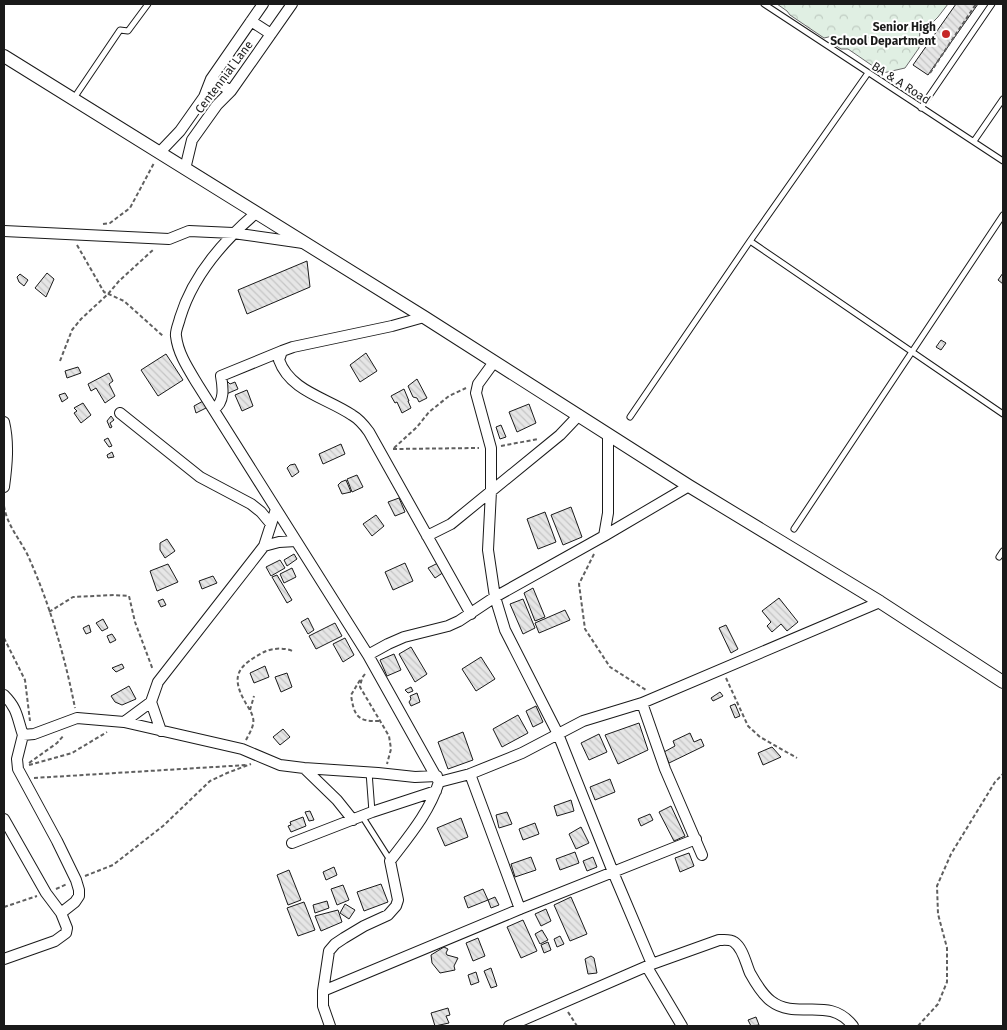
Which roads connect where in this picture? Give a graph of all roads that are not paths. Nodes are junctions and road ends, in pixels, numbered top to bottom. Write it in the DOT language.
graph roads {
  1 [pos="148,4"];
  2 [pos="263,4"];
  3 [pos="292,4"];
  4 [pos="764,4"];
  5 [pos="992,4"];
  6 [pos="251,21"];
  7 [pos="271,34"];
  8 [pos="4,56"];
  9 [pos="868,73"];
  10 [pos="211,79"];
  11 [pos="231,91"];
  12 [pos="74,99"];
  13 [pos="1003,99"];
  14 [pos="921,108"];
  15 [pos="194,111"];
  16 [pos="206,120"];
  17 [pos="180,132"];
  18 [pos="192,140"];
  19 [pos="974,141"];
  20 [pos="160,152"];
  21 [pos="1003,161"];
  22 [pos="186,169"];
  23 [pos="256,212"];
  24 [pos="1003,215"];
  25 [pos="4,231"];
  26 [pos="233,233"];
  27 [pos="750,241"];
  28 [pos="303,243"];
  29 [pos="424,317"];
  30 [pos="282,351"];
  31 [pos="912,351"];
  32 [pos="494,362"];
  33 [pos="214,409"];
  34 [pos="120,413"];
  35 [pos="1003,414"];
  36 [pos="579,415"];
  37 [pos="630,417"];
  38 [pos="4,422"];
  39 [pos="608,435"];
  40 [pos="689,486"];
  41 [pos="4,487"];
  42 [pos="491,491"];
  43 [pos="276,509"];
  44 [pos="271,524"];
  45 [pos="794,529"];
  46 [pos="427,536"];
  47 [pos="604,536"];
  48 [pos="296,541"];
  49 [pos="264,546"];
  50 [pos="1003,551"];
  51 [pos="999,557"];
  52 [pos="495,597"];
  53 [pos="880,602"];
  54 [pos="471,614"];
  55 [pos="368,655"];
  56 [pos="1003,682"];
  57 [pos="4,695"];
  58 [pos="151,702"];
  59 [pos="642,703"];
  60 [pos="124,722"];
  61 [pos="161,731"];
  62 [pos="22,734"];
  63 [pos="558,734"];
  64 [pos="304,768"];
  65 [pos="369,772"];
  66 [pos="470,774"];
  67 [pos="437,783"];
  68 [pos="363,816"];
  69 [pos="4,819"];
  70 [pos="696,840"];
  71 [pos="292,843"];
  72 [pos="702,855"];
  73 [pos="390,861"];
  74 [pos="613,872"];
  75 [pos="520,909"];
  76 [pos="61,913"];
  77 [pos="4,959"];
  78 [pos="650,966"];
  79 [pos="323,991"];
  80 [pos="330,1026"];
  81 [pos="509,1026"];
  82 [pos="682,1026"];
  83 [pos="853,1026"];
  1 -- 12 [label="lane"];
  2 -- 6 [label="street, Centennial Lane"];
  3 -- 7 [label="street, Centennial Lane"];
  4 -- 9 [label="lane, BA & A Road"];
  5 -- 14 [label="lane"];
  6 -- 7 [label="street"];
  6 -- 10 [label="street, Centennial Lane"];
  7 -- 11 [label="street, Centennial Lane"];
  8 -- 12 [label="street"];
  9 -- 14 [label="lane, BA & A Road"];
  9 -- 27 [label="lane"];
  10 -- 11 [label="street"];
  10 -- 15 [label="street, Centennial Lane"];
  11 -- 16 [label="street, Centennial Lane"];
  12 -- 20 [label="street"];
  13 -- 19 [label="lane"];
  14 -- 19 [label="lane, BA & A Road"];
  15 -- 16 [label="street"];
  15 -- 17 [label="street, Centennial Lane"];
  16 -- 18 [label="street, Centennial Lane"];
  17 -- 18 [label="street"];
  17 -- 20 [label="street, Centennial Lane"];
  18 -- 22 [label="street, Centennial Lane"];
  19 -- 21 [label="lane, BA & A Road"];
  20 -- 22 [label="street"];
  22 -- 23 [label="street"];
  23 -- 26 [label="street"];
  23 -- 28 [label="street"];
  24 -- 31 [label="lane"];
  25 -- 26 [label="street"];
  26 -- 28 [label="street"];
  26 -- 33 [label="street"];
  27 -- 31 [label="lane"];
  27 -- 37 [label="lane"];
  28 -- 29 [label="street"];
  29 -- 30 [label="street"];
  29 -- 32 [label="street"];
  30 -- 33 [label="street"];
  30 -- 46 [label="street"];
  31 -- 35 [label="lane"];
  31 -- 45 [label="lane"];
  32 -- 36 [label="street"];
  32 -- 42 [label="street"];
  33 -- 43 [label="street"];
  34 -- 44 [label="street"];
  36 -- 39 [label="street"];
  36 -- 42 [label="street"];
  38 -- 41 [label="street"];
  39 -- 40 [label="street"];
  39 -- 47 [label="street"];
  40 -- 47 [label="street"];
  40 -- 53 [label="street"];
  42 -- 46 [label="street"];
  42 -- 52 [label="street"];
  43 -- 44 [label="street"];
  43 -- 48 [label="street"];
  44 -- 49 [label="street"];
  46 -- 54 [label="street"];
  47 -- 52 [label="street"];
  48 -- 49 [label="street"];
  48 -- 55 [label="street"];
  49 -- 58 [label="street"];
  50 -- 51 [label="lane"];
  52 -- 54 [label="street"];
  52 -- 63 [label="street"];
  53 -- 56 [label="street"];
  53 -- 59 [label="street"];
  54 -- 55 [label="street"];
  55 -- 67 [label="street"];
  57 -- 62 [label="street"];
  58 -- 60 [label="street"];
  58 -- 61 [label="street"];
  59 -- 63 [label="street"];
  59 -- 70 [label="street"];
  60 -- 61 [label="street"];
  60 -- 62 [label="street"];
  61 -- 64 [label="street"];
  62 -- 76 [label="street"];
  63 -- 66 [label="street"];
  63 -- 74 [label="street"];
  64 -- 65 [label="street"];
  64 -- 68 [label="street"];
  65 -- 67 [label="street"];
  65 -- 68 [label="lane"];
  66 -- 67 [label="street"];
  66 -- 75 [label="street"];
  67 -- 68 [label="street"];
  67 -- 73 [label="street"];
  68 -- 71 [label="street"];
  68 -- 73 [label="lane"];
  69 -- 76 [label="street"];
  70 -- 72 [label="street"];
  70 -- 74 [label="street"];
  73 -- 79 [label="street"];
  74 -- 75 [label="street"];
  74 -- 78 [label="street"];
  75 -- 79 [label="street"];
  76 -- 77 [label="street"];
  78 -- 81 [label="street"];
  78 -- 82 [label="street"];
  78 -- 83 [label="street"];
  79 -- 80 [label="street"];
}
